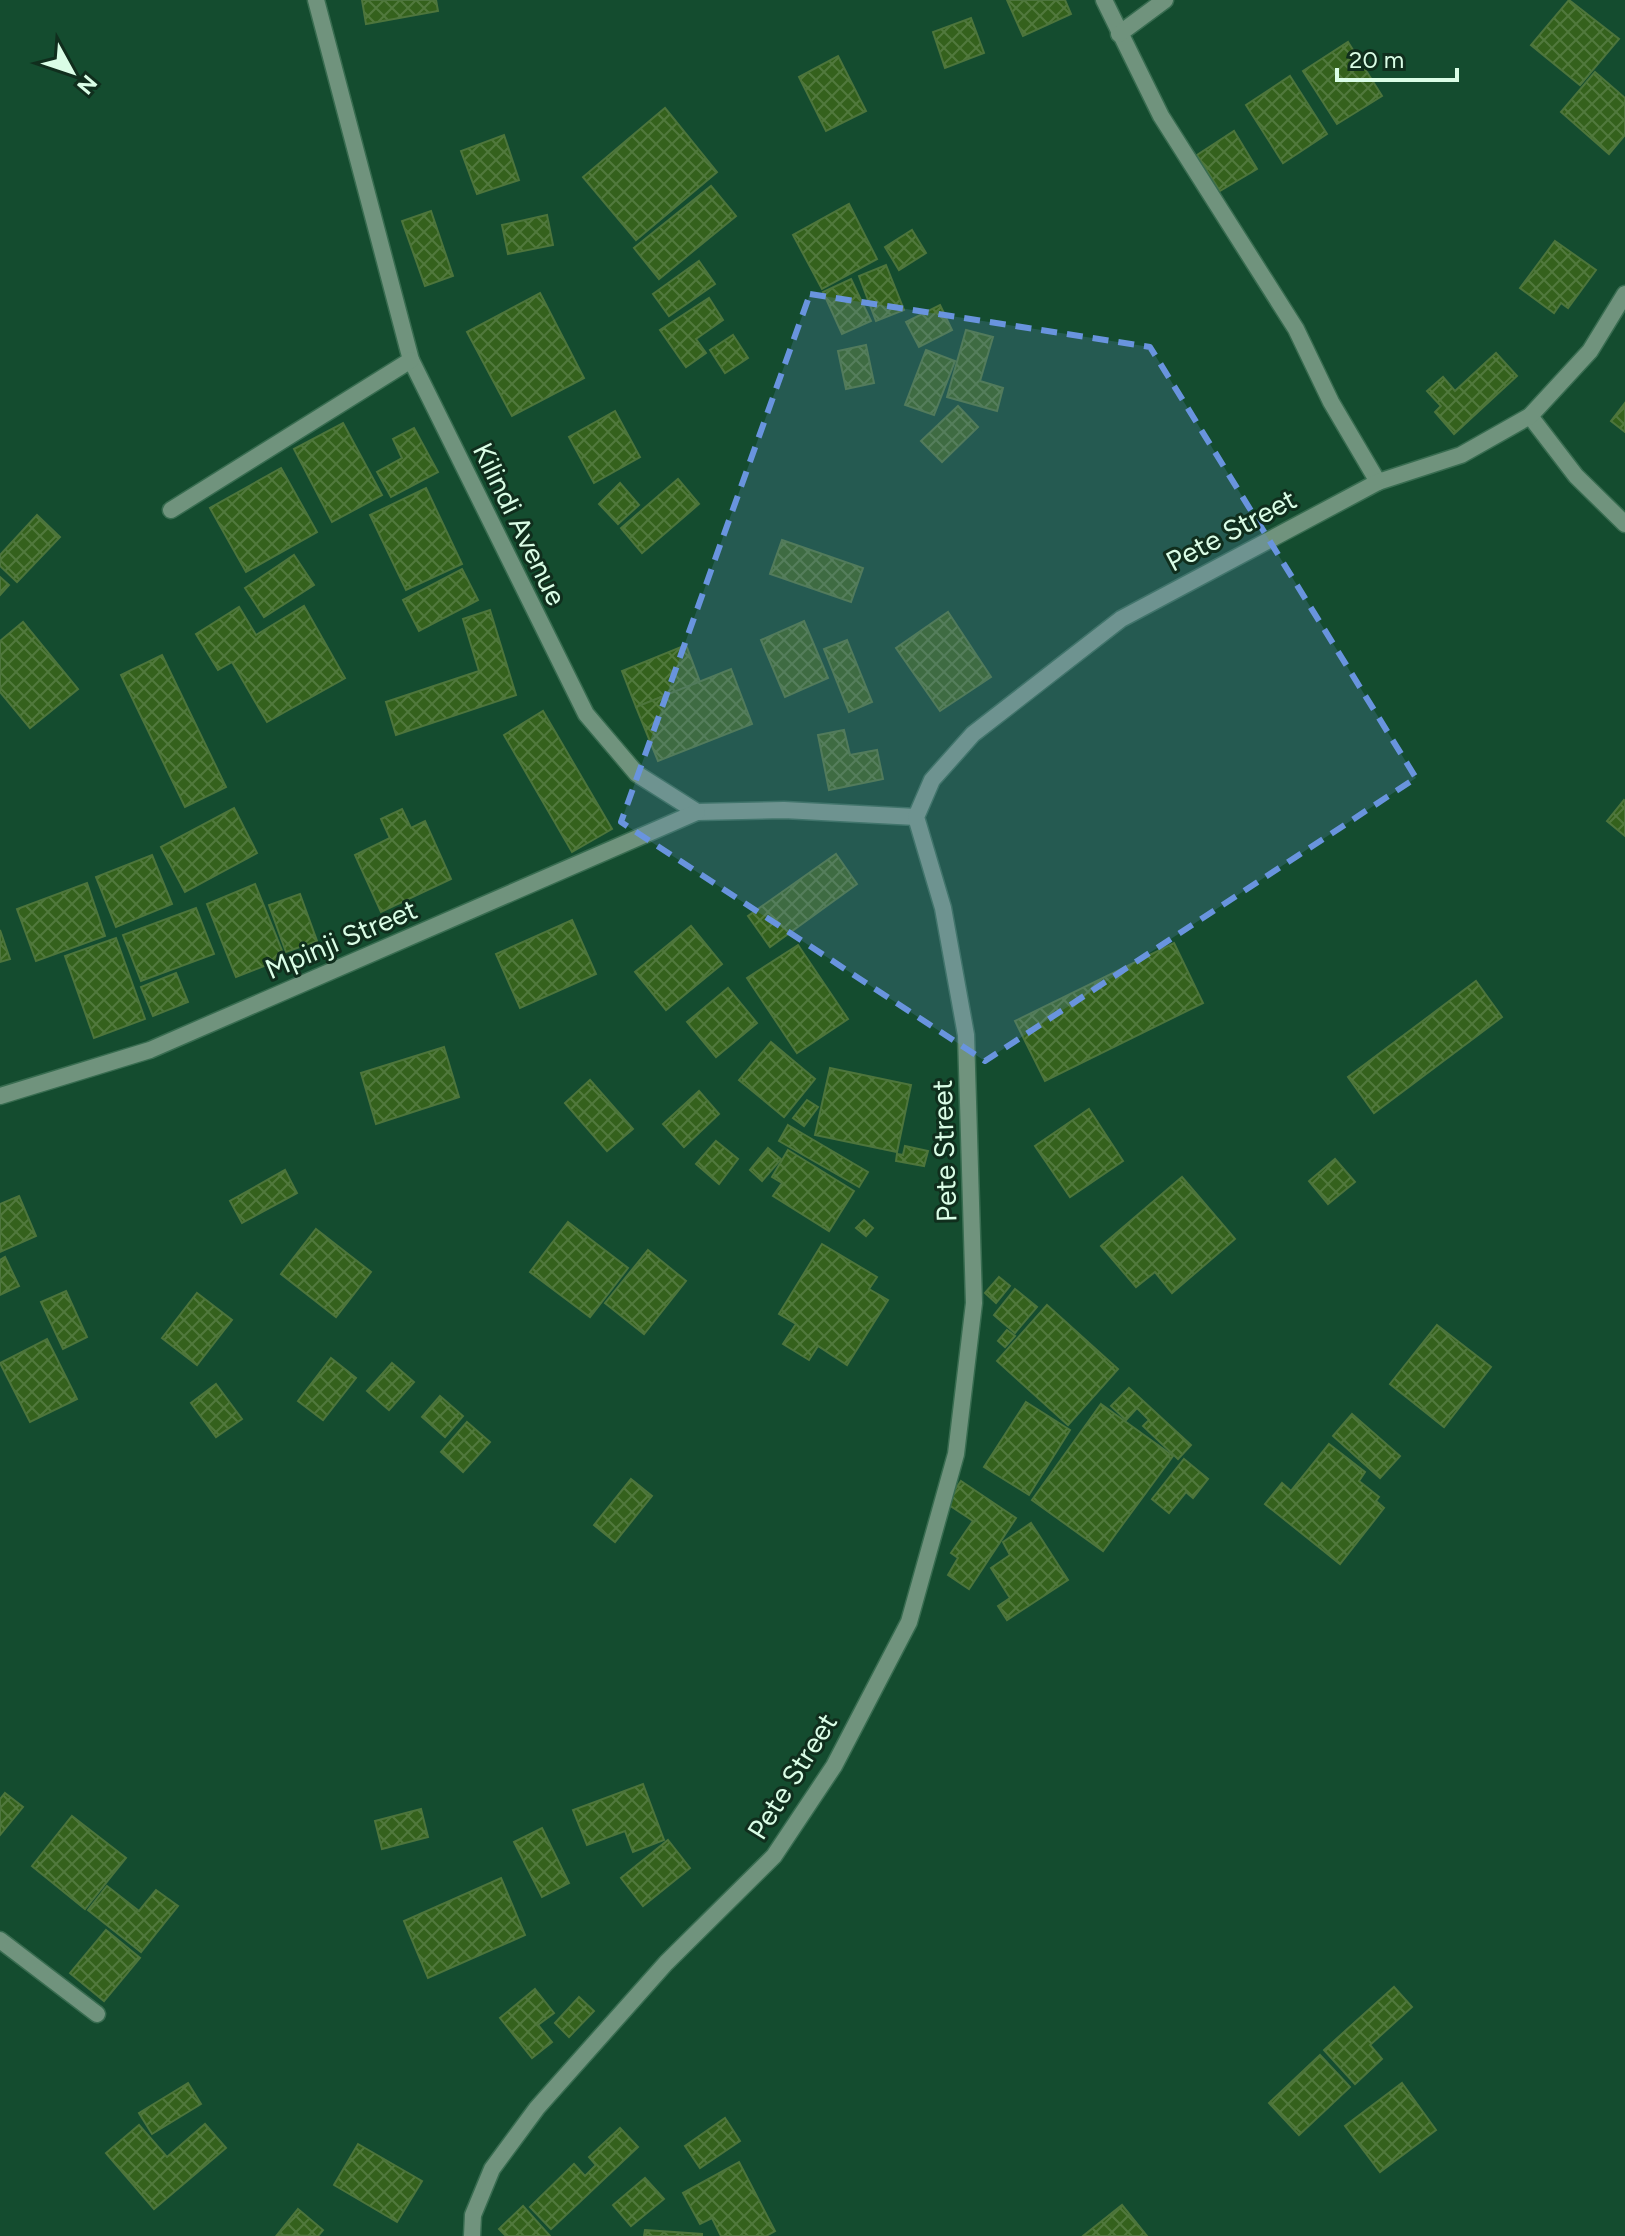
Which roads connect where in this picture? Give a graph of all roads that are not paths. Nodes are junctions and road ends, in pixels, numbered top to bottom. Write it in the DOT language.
graph roads {
  1 [pos="316,0"];
  2 [pos="1104,0"];
  3 [pos="1165,0"];
  4 [pos="1119,34"];
  5 [pos="1625,294"];
  6 [pos="411,360"];
  7 [pos="1530,416"];
  8 [pos="1378,482"];
  9 [pos="171,510"];
  10 [pos="1625,524"];
  11 [pos="697,812"];
  12 [pos="916,817"];
  13 [pos="0,1096"];
  14 [pos="0,1940"];
  15 [pos="97,2014"];
  16 [pos="472,2236"];
  1 -- 6 [label="street, Kilindi Avenue"];
  2 -- 4 [label="street"];
  3 -- 4 [label="street"];
  4 -- 8 [label="street"];
  5 -- 7 [label="street, Pete Street"];
  6 -- 9 [label="street"];
  6 -- 11 [label="street, Kilindi Avenue"];
  7 -- 8 [label="street, Pete Street"];
  7 -- 10 [label="street"];
  8 -- 12 [label="street, Pete Street"];
  11 -- 12 [label="street"];
  11 -- 13 [label="street, Mpinji Street"];
  12 -- 16 [label="street, Pete Street"];
  14 -- 15 [label="street"];
}
